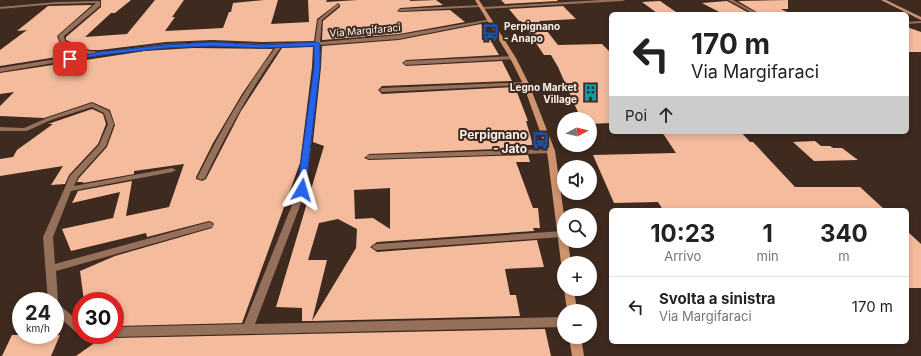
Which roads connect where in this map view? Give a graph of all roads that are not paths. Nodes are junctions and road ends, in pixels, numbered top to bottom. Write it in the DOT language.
graph roads {
  1 [pos="477,0"];
  2 [pos="623,0"];
  3 [pos="730,0"];
  4 [pos="883,0"];
  5 [pos="337,5"];
  6 [pos="482,7"];
  7 [pos="0,8"];
  8 [pos="400,10"];
  9 [pos="753,12"];
  10 [pos="906,12"];
  11 [pos="909,14"];
  12 [pos="490,20"];
  13 [pos="921,20"];
  14 [pos="909,23"];
  15 [pos="317,44"];
  16 [pos="279,46"];
  17 [pos="100,54"];
  18 [pos="513,58"];
  19 [pos="406,63"];
  20 [pos="0,70"];
  21 [pos="526,84"];
  22 [pos="382,90"];
  23 [pos="0,129"];
  24 [pos="551,151"];
  25 [pos="369,157"];
  26 [pos="172,170"];
  27 [pos="201,178"];
  28 [pos="69,189"];
  29 [pos="559,208"];
  30 [pos="209,226"];
  31 [pos="557,234"];
  32 [pos="377,247"];
  33 [pos="50,269"];
  34 [pos="52,292"];
  35 [pos="64,315"];
  36 [pos="72,322"];
  37 [pos="557,322"];
  38 [pos="248,329"];
  39 [pos="124,332"];
  40 [pos="577,344"];
  41 [pos="578,356"];
  1 -- 6 [label="street"];
  2 -- 6 [label="street"];
  3 -- 9 [label="street"];
  4 -- 10 [label="street"];
  5 -- 15 [label="street"];
  6 -- 8 [label="street"];
  6 -- 12 [label="street"];
  7 -- 17 [label="street, Via Margifaraci"];
  11 -- 13 [label="street"];
  12 -- 15 [label="street, Via Margifaraci"];
  12 -- 18 [label="street"];
  13 -- 14 [label="street"];
  15 -- 16 [label="street, Via Margifaraci"];
  15 -- 38 [label="street"];
  16 -- 17 [label="street, Via Margifaraci"];
  16 -- 27 [label="street"];
  17 -- 20 [label="street"];
  18 -- 19 [label="street"];
  18 -- 21 [label="street"];
  21 -- 22 [label="street"];
  21 -- 24 [label="street"];
  23 -- 28 [label="street"];
  24 -- 25 [label="street"];
  24 -- 29 [label="street"];
  26 -- 28 [label="street"];
  28 -- 33 [label="street"];
  30 -- 33 [label="street"];
  31 -- 32 [label="street"];
  33 -- 34 [label="street"];
  35 -- 36 [label="street"];
  37 -- 38 [label="street"];
  38 -- 39 [label="street"];
  40 -- 41 [label="street"];
}
